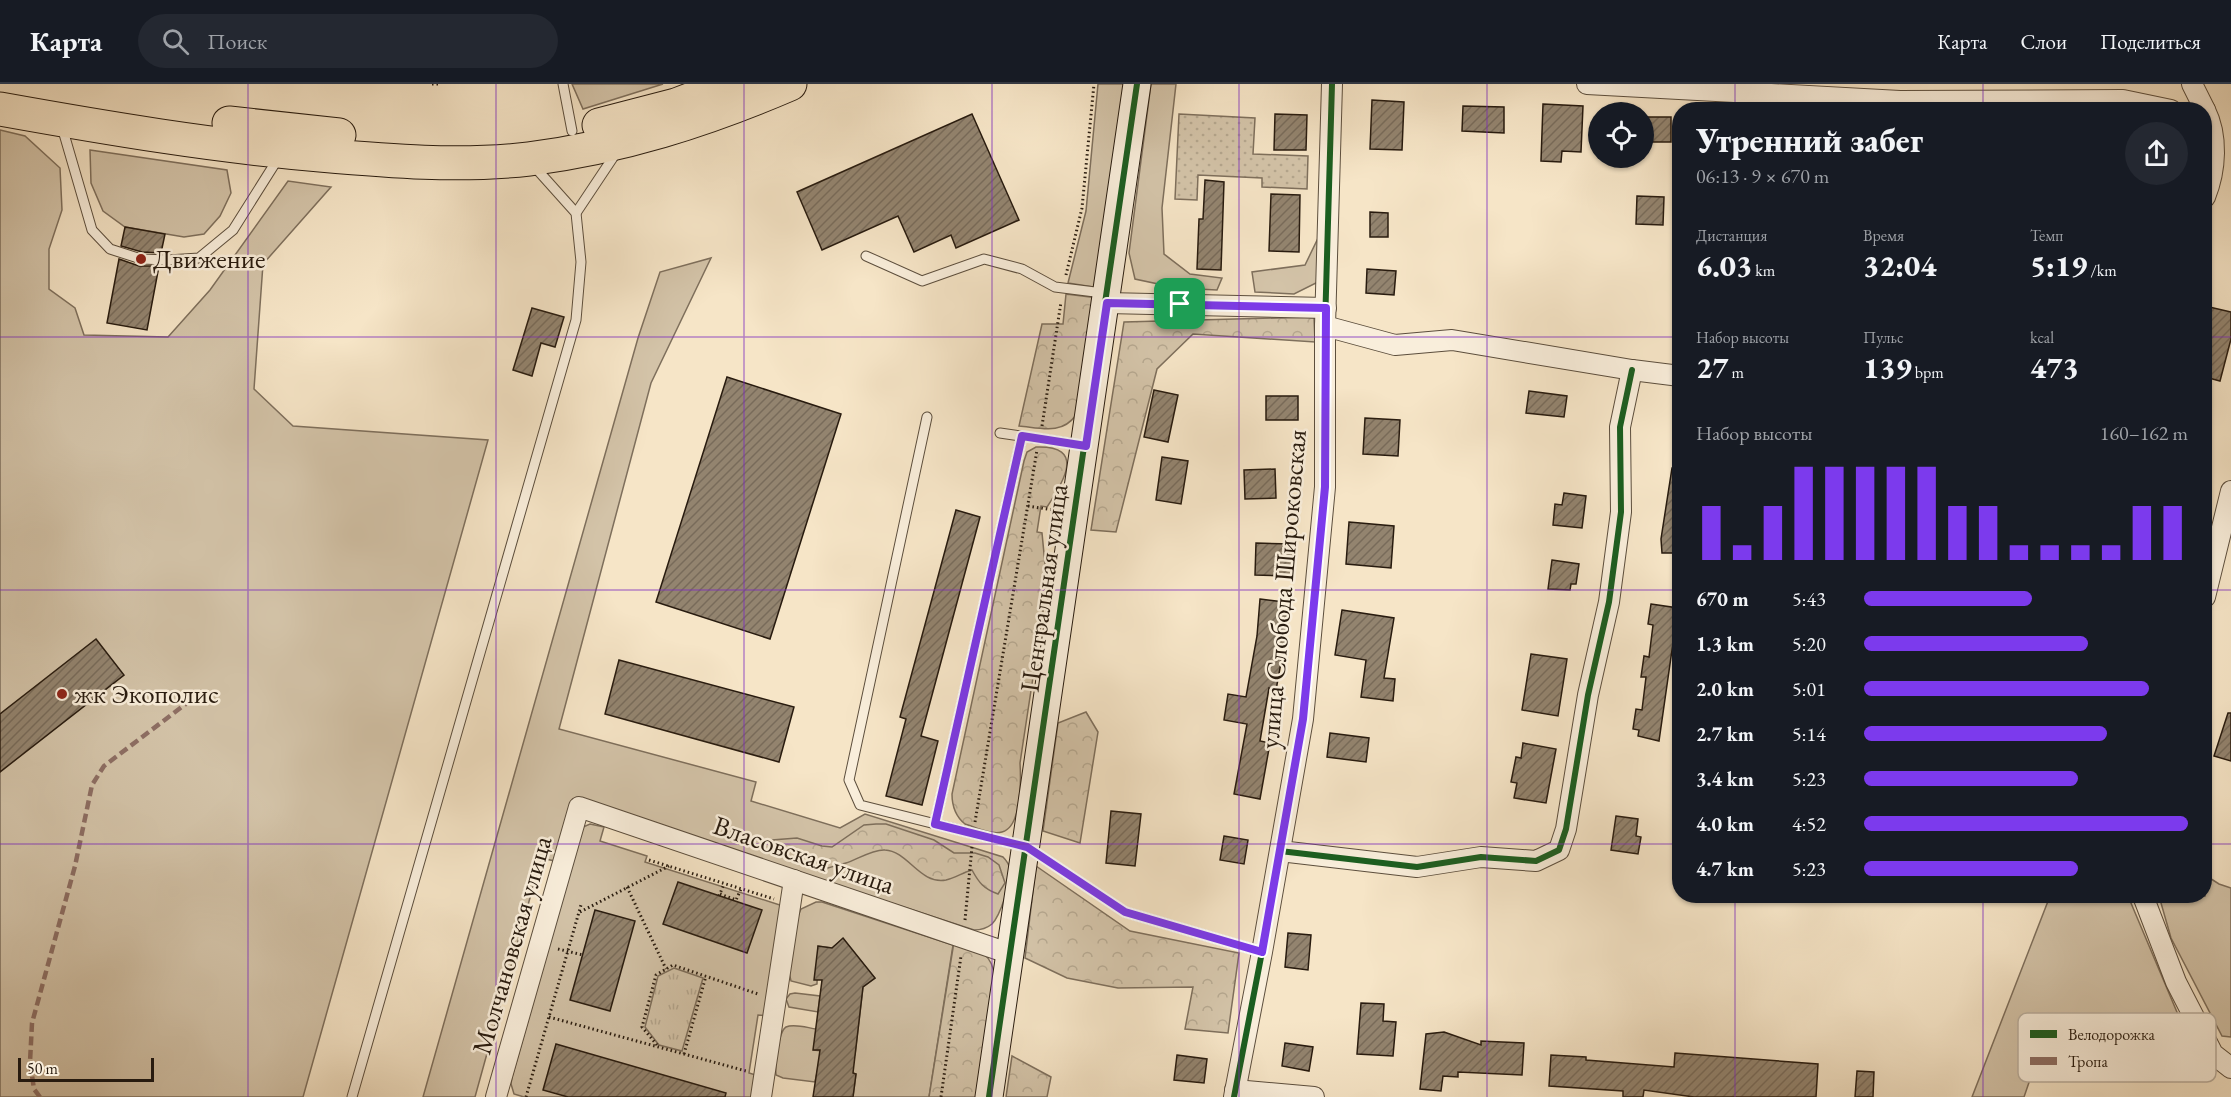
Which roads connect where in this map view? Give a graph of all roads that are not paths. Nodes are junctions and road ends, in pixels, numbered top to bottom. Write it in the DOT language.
graph roads {
  1 [pos="563,84"];
  2 [pos="731,84"];
  3 [pos="790,84"];
  4 [pos="1137,84"];
  5 [pos="1332,84"];
  6 [pos="1587,84"];
  7 [pos="2192,84"];
  8 [pos="0,89"];
  9 [pos="1854,102"];
  10 [pos="2033,102"];
  11 [pos="2133,102"];
  12 [pos="2200,102"];
  13 [pos="0,109"];
  14 [pos="59,120"];
  15 [pos="572,131"];
  16 [pos="623,142"];
  17 [pos="2212,148"];
  18 [pos="282,153"];
  19 [pos="527,159"];
  20 [pos="2212,172"];
  21 [pos="576,213"];
  22 [pos="866,256"];
  23 [pos="1107,298"];
  24 [pos="1326,317"];
  25 [pos="1632,370"];
  26 [pos="1672,375"];
  27 [pos="927,417"];
  28 [pos="1000,433"];
  29 [pos="1022,436"];
  30 [pos="1086,446"];
  31 [pos="2231,491"];
  32 [pos="2212,568"];
  33 [pos="579,807"];
  34 [pos="935,824"];
  35 [pos="1027,847"];
  36 [pos="1280,851"];
  37 [pos="794,880"];
  38 [pos="2146,903"];
  39 [pos="1262,952"];
  40 [pos="1011,954"];
  41 [pos="2192,1013"];
  42 [pos="2216,1056"];
  43 [pos="2231,1068"];
  44 [pos="1234,1094"];
  45 [pos="352,1097"];
  46 [pos="496,1097"];
  47 [pos="761,1097"];
  48 [pos="989,1097"];
  49 [pos="1314,1097"];
  1 -- 15 [label="lane"];
  2 -- 15 [label="highway"];
  3 -- 16 [label="highway"];
  4 -- 23 [label="street, Центральная улица"];
  5 -- 24 [label="street, улица Слобода Широковская"];
  6 -- 9 [label="street"];
  7 -- 12 [label="street"];
  8 -- 15 [label="highway"];
  10 -- 11 [label="street"];
  13 -- 14 [label="highway"];
  14 -- 18 [label="highway"];
  14 -- 18 [label="lane"];
  16 -- 19 [label="highway"];
  16 -- 21 [label="lane"];
  17 -- 20 [label="street"];
  18 -- 19 [label="highway"];
  19 -- 21 [label="lane"];
  21 -- 45 [label="lane"];
  22 -- 23 [label="lane"];
  23 -- 24 [label="street"];
  23 -- 30 [label="street, Центральная улица"];
  24 -- 25 [label="street"];
  24 -- 36 [label="street, улица Слобода Широковская"];
  25 -- 26 [label="street"];
  25 -- 36 [label="street"];
  27 -- 34 [label="lane"];
  28 -- 29 [label="lane"];
  29 -- 30 [label="lane"];
  29 -- 34 [label="lane"];
  30 -- 35 [label="street, Центральная улица"];
  31 -- 32 [label="street"];
  33 -- 37 [label="street, Власовская улица"];
  33 -- 46 [label="street, Молчановская улица"];
  34 -- 35 [label="lane"];
  35 -- 39 [label="lane"];
  35 -- 40 [label="street, Центральная улица"];
  36 -- 39 [label="street, улица Слобода Широковская"];
  37 -- 40 [label="street, Власовская улица"];
  37 -- 47 [label="street"];
  38 -- 41 [label="street"];
  39 -- 44 [label="street, улица Слобода Широковская"];
  40 -- 48 [label="street, Центральная улица"];
  42 -- 43 [label="street"];
  44 -- 49 [label="street"];
}
